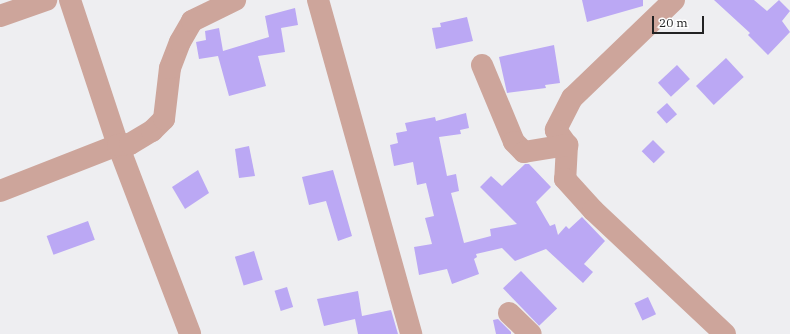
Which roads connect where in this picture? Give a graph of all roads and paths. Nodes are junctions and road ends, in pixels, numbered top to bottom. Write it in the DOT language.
graph roads {
  1 [pos="46,0"];
  2 [pos="70,0"];
  3 [pos="235,0"];
  4 [pos="318,0"];
  5 [pos="674,0"];
  6 [pos="0,16"];
  7 [pos="482,65"];
  8 [pos="118,145"];
  9 [pos="567,145"];
  10 [pos="0,191"];
  11 [pos="509,313"];
  12 [pos="713,330"];
  13 [pos="190,334"];
  14 [pos="411,334"];
  15 [pos="531,334"];
  1 -- 6 [label="street"];
  2 -- 8 [label="street"];
  3 -- 8 [label="street"];
  4 -- 14 [label="street"];
  5 -- 9 [label="street"];
  7 -- 9 [label="street"];
  8 -- 10 [label="street"];
  8 -- 13 [label="street"];
  9 -- 12 [label="street"];
  11 -- 15 [label="street"];
}
